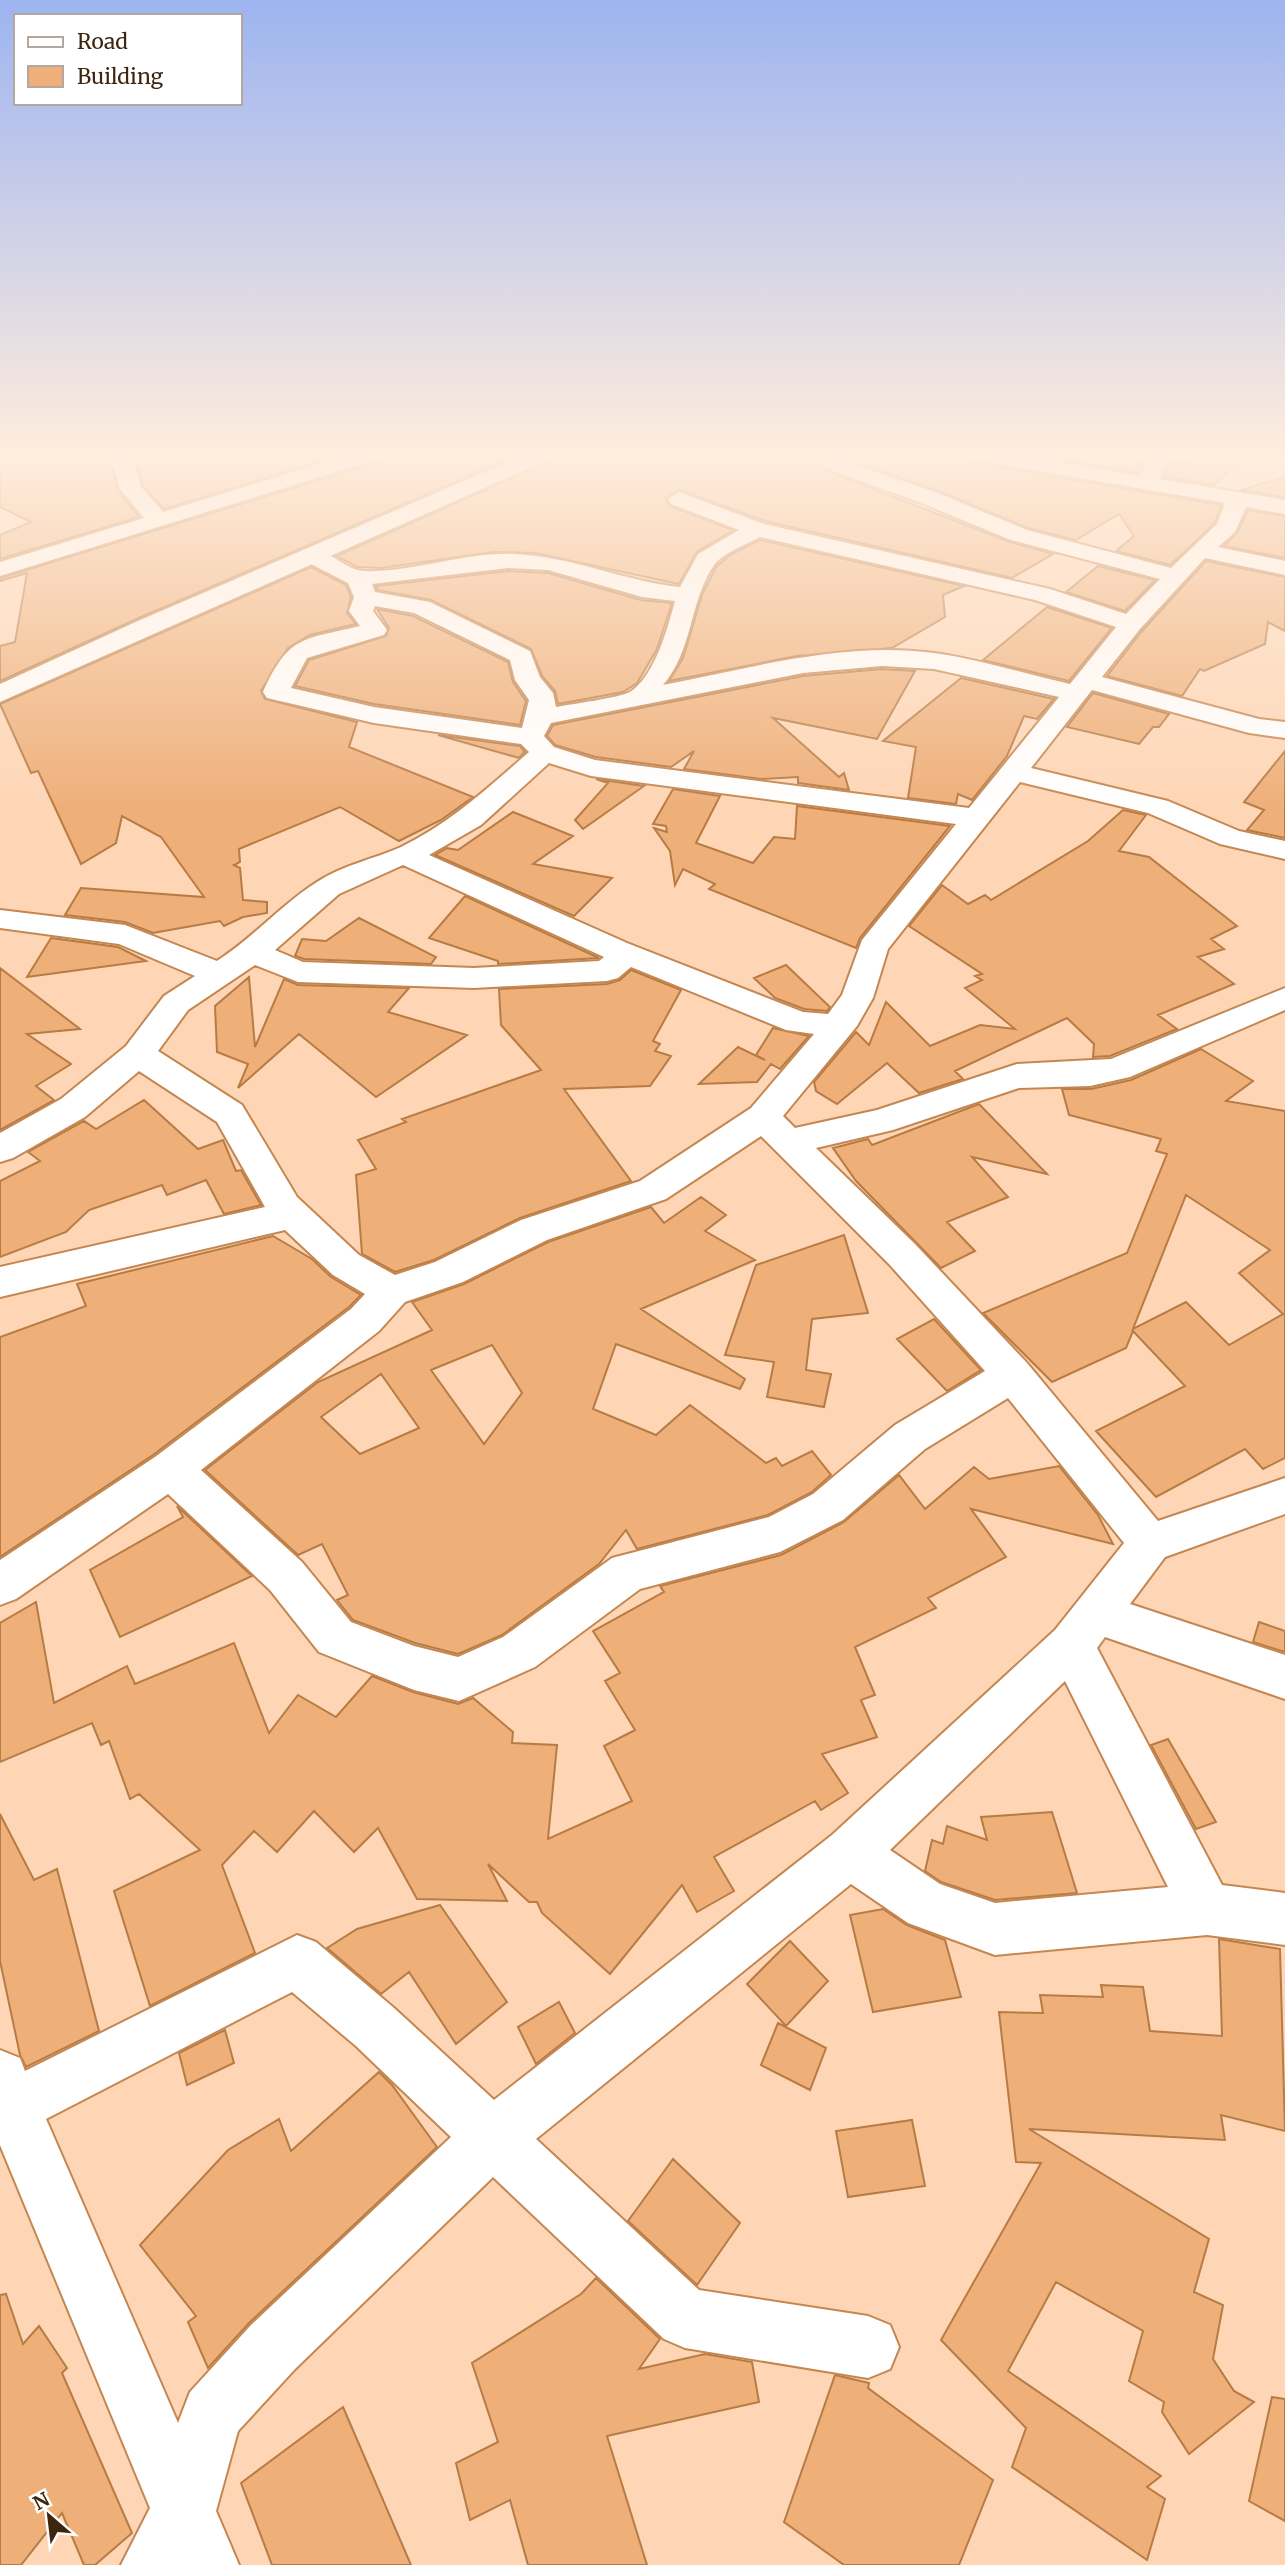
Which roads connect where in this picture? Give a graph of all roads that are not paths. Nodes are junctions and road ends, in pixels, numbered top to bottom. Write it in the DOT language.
graph roads {
  1 [pos="271,574"];
  2 [pos="340,574"];
  3 [pos="439,574"];
  4 [pos="583,574"];
  5 [pos="698,574"];
  6 [pos="953,574"];
  7 [pos="1167,574"];
  8 [pos="1177,574"];
  9 [pos="1175,576"];
  10 [pos="362,588"];
  11 [pos="688,594"];
  12 [pos="1131,624"];
  13 [pos="1081,686"];
  14 [pos="0,694"];
  15 [pos="640,696"];
  16 [pos="1285,730"];
  17 [pos="539,736"];
  18 [pos="1013,772"];
  19 [pos="976,818"];
  20 [pos="1285,850"];
  21 [pos="406,856"];
  22 [pos="0,919"];
  23 [pos="253,952"];
  24 [pos="627,954"];
  25 [pos="220,974"];
  26 [pos="1285,998"];
  27 [pos="840,1026"];
  28 [pos="138,1054"];
  29 [pos="775,1129"];
  30 [pos="1,1146"];
  31 [pos="293,1214"];
  32 [pos="0,1282"];
  33 [pos="391,1291"];
  34 [pos="1013,1375"];
  35 [pos="170,1470"];
  36 [pos="1285,1496"];
  37 [pos="1150,1542"];
  38 [pos="0,1586"];
  39 [pos="1084,1630"];
  40 [pos="1285,1677"];
  41 [pos="850,1853"];
  42 [pos="1207,1909"];
  43 [pos="1285,1919"];
  44 [pos="6,2092"];
  45 [pos="493,2137"];
  46 [pos="868,2347"];
  47 [pos="181,2547"];
  1 -- 14 [label="street"];
  2 -- 10 [label="street"];
  3 -- 10 [label="street"];
  4 -- 11 [label="street"];
  5 -- 11 [label="street"];
  6 -- 12 [label="street"];
  7 -- 9 [label="street"];
  8 -- 9 [label="street"];
  9 -- 12 [label="street"];
  10 -- 17 [label="street"];
  10 -- 17 [label="street"];
  11 -- 15 [label="street"];
  12 -- 13 [label="street"];
  13 -- 15 [label="street"];
  13 -- 16 [label="street"];
  13 -- 18 [label="street"];
  15 -- 17 [label="street"];
  17 -- 19 [label="street"];
  17 -- 21 [label="street"];
  18 -- 19 [label="street"];
  18 -- 20 [label="street"];
  19 -- 27 [label="street"];
  21 -- 23 [label="street"];
  21 -- 24 [label="street"];
  22 -- 25 [label="street"];
  23 -- 24 [label="street"];
  23 -- 25 [label="street"];
  24 -- 27 [label="street"];
  25 -- 28 [label="street"];
  26 -- 29 [label="street"];
  27 -- 29 [label="street"];
  28 -- 30 [label="street"];
  28 -- 31 [label="street"];
  29 -- 33 [label="street"];
  29 -- 34 [label="street"];
  31 -- 32 [label="street"];
  31 -- 33 [label="street"];
  33 -- 35 [label="street"];
  34 -- 35 [label="street"];
  34 -- 37 [label="street"];
  35 -- 38 [label="street"];
  36 -- 37 [label="street"];
  37 -- 39 [label="street"];
  39 -- 40 [label="street"];
  39 -- 41 [label="street"];
  39 -- 42 [label="street"];
  41 -- 42 [label="street"];
  41 -- 45 [label="street"];
  42 -- 43 [label="street"];
  44 -- 45 [label="street"];
  44 -- 47 [label="street"];
  45 -- 46 [label="street"];
  45 -- 47 [label="street"];
}
